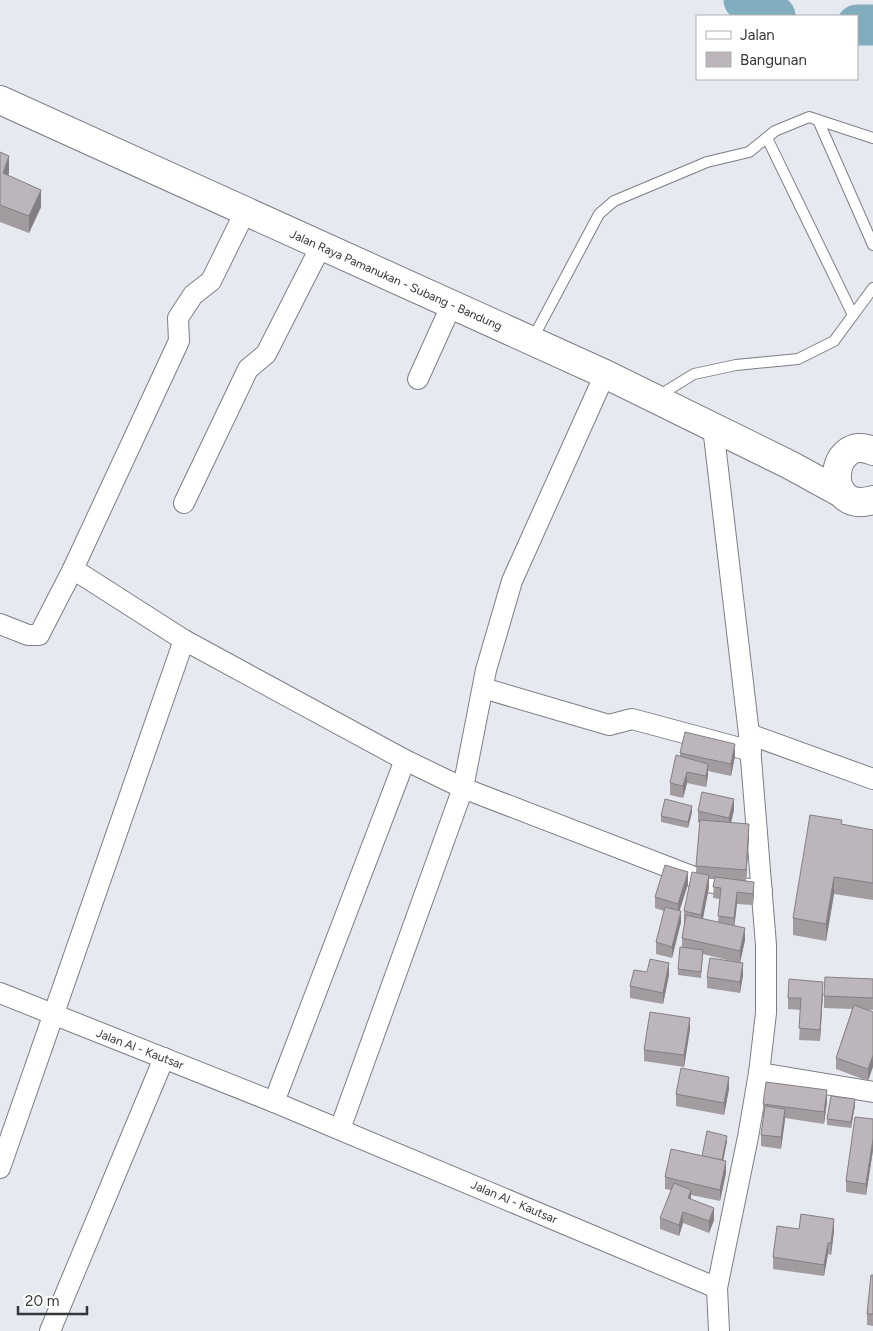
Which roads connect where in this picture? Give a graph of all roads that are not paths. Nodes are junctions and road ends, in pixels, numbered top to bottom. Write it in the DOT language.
graph roads {
  1 [pos="0,100"];
  2 [pos="818,120"];
  3 [pos="768,138"];
  4 [pos="873,138"];
  5 [pos="245,212"];
  6 [pos="873,245"];
  7 [pos="321,246"];
  8 [pos="873,288"];
  9 [pos="451,306"];
  10 [pos="853,315"];
  11 [pos="537,331"];
  12 [pos="605,374"];
  13 [pos="418,379"];
  14 [pos="662,393"];
  15 [pos="714,427"];
  16 [pos="861,447"];
  17 [pos="790,465"];
  18 [pos="843,494"];
  19 [pos="873,500"];
  20 [pos="184,503"];
  21 [pos="73,569"];
  22 [pos="0,624"];
  23 [pos="184,640"];
  24 [pos="484,688"];
  25 [pos="750,742"];
  26 [pos="405,760"];
  27 [pos="873,779"];
  28 [pos="463,788"];
  29 [pos="762,891"];
  30 [pos="0,993"];
  31 [pos="53,1015"];
  32 [pos="164,1058"];
  33 [pos="759,1073"];
  34 [pos="873,1092"];
  35 [pos="274,1102"];
  36 [pos="340,1129"];
  37 [pos="0,1168"];
  38 [pos="717,1288"];
  39 [pos="50,1331"];
  40 [pos="720,1331"];
  1 -- 5 [label="main road, Jalan Raya Pamanukan - Subang - Bandung"];
  2 -- 3 [label="lane"];
  2 -- 4 [label="lane"];
  2 -- 6 [label="lane"];
  3 -- 10 [label="lane"];
  3 -- 11 [label="lane"];
  5 -- 7 [label="main road, Jalan Raya Pamanukan - Subang - Bandung"];
  5 -- 21 [label="street"];
  7 -- 9 [label="main road, Jalan Raya Pamanukan - Subang - Bandung"];
  7 -- 20 [label="street"];
  8 -- 10 [label="lane"];
  9 -- 11 [label="main road, Jalan Raya Pamanukan - Subang - Bandung"];
  9 -- 13 [label="street"];
  10 -- 14 [label="lane"];
  11 -- 12 [label="main road, Jalan Raya Pamanukan - Subang - Bandung"];
  12 -- 14 [label="main road, Jalan Raya Pamanukan - Subang - Bandung"];
  12 -- 24 [label="street"];
  14 -- 15 [label="main road, Jalan Raya Pamanukan - Subang - Bandung"];
  15 -- 17 [label="main road, Jalan Raya Pamanukan - Subang - Bandung"];
  15 -- 25 [label="street"];
  16 -- 17 [label="main road"];
  16 -- 18 [label="main road"];
  17 -- 18 [label="main road, Jalan Raya Pamanukan - Subang - Bandung"];
  18 -- 19 [label="main road, Jalan Raya Pamanukan - Subang - Bandung"];
  21 -- 22 [label="street"];
  21 -- 23 [label="street"];
  23 -- 26 [label="street"];
  23 -- 31 [label="street"];
  24 -- 25 [label="street"];
  24 -- 28 [label="street"];
  25 -- 27 [label="street"];
  25 -- 29 [label="street"];
  26 -- 28 [label="street"];
  26 -- 35 [label="street"];
  28 -- 29 [label="street"];
  28 -- 36 [label="street"];
  29 -- 33 [label="street"];
  30 -- 31 [label="street, Jalan Al - Kautsar"];
  31 -- 32 [label="street, Jalan Al - Kautsar"];
  31 -- 37 [label="street"];
  32 -- 35 [label="street, Jalan Al - Kautsar"];
  32 -- 39 [label="street"];
  33 -- 34 [label="street"];
  33 -- 38 [label="street"];
  35 -- 36 [label="street, Jalan Al - Kautsar"];
  36 -- 38 [label="street, Jalan Al - Kautsar"];
  38 -- 40 [label="street"];
}
